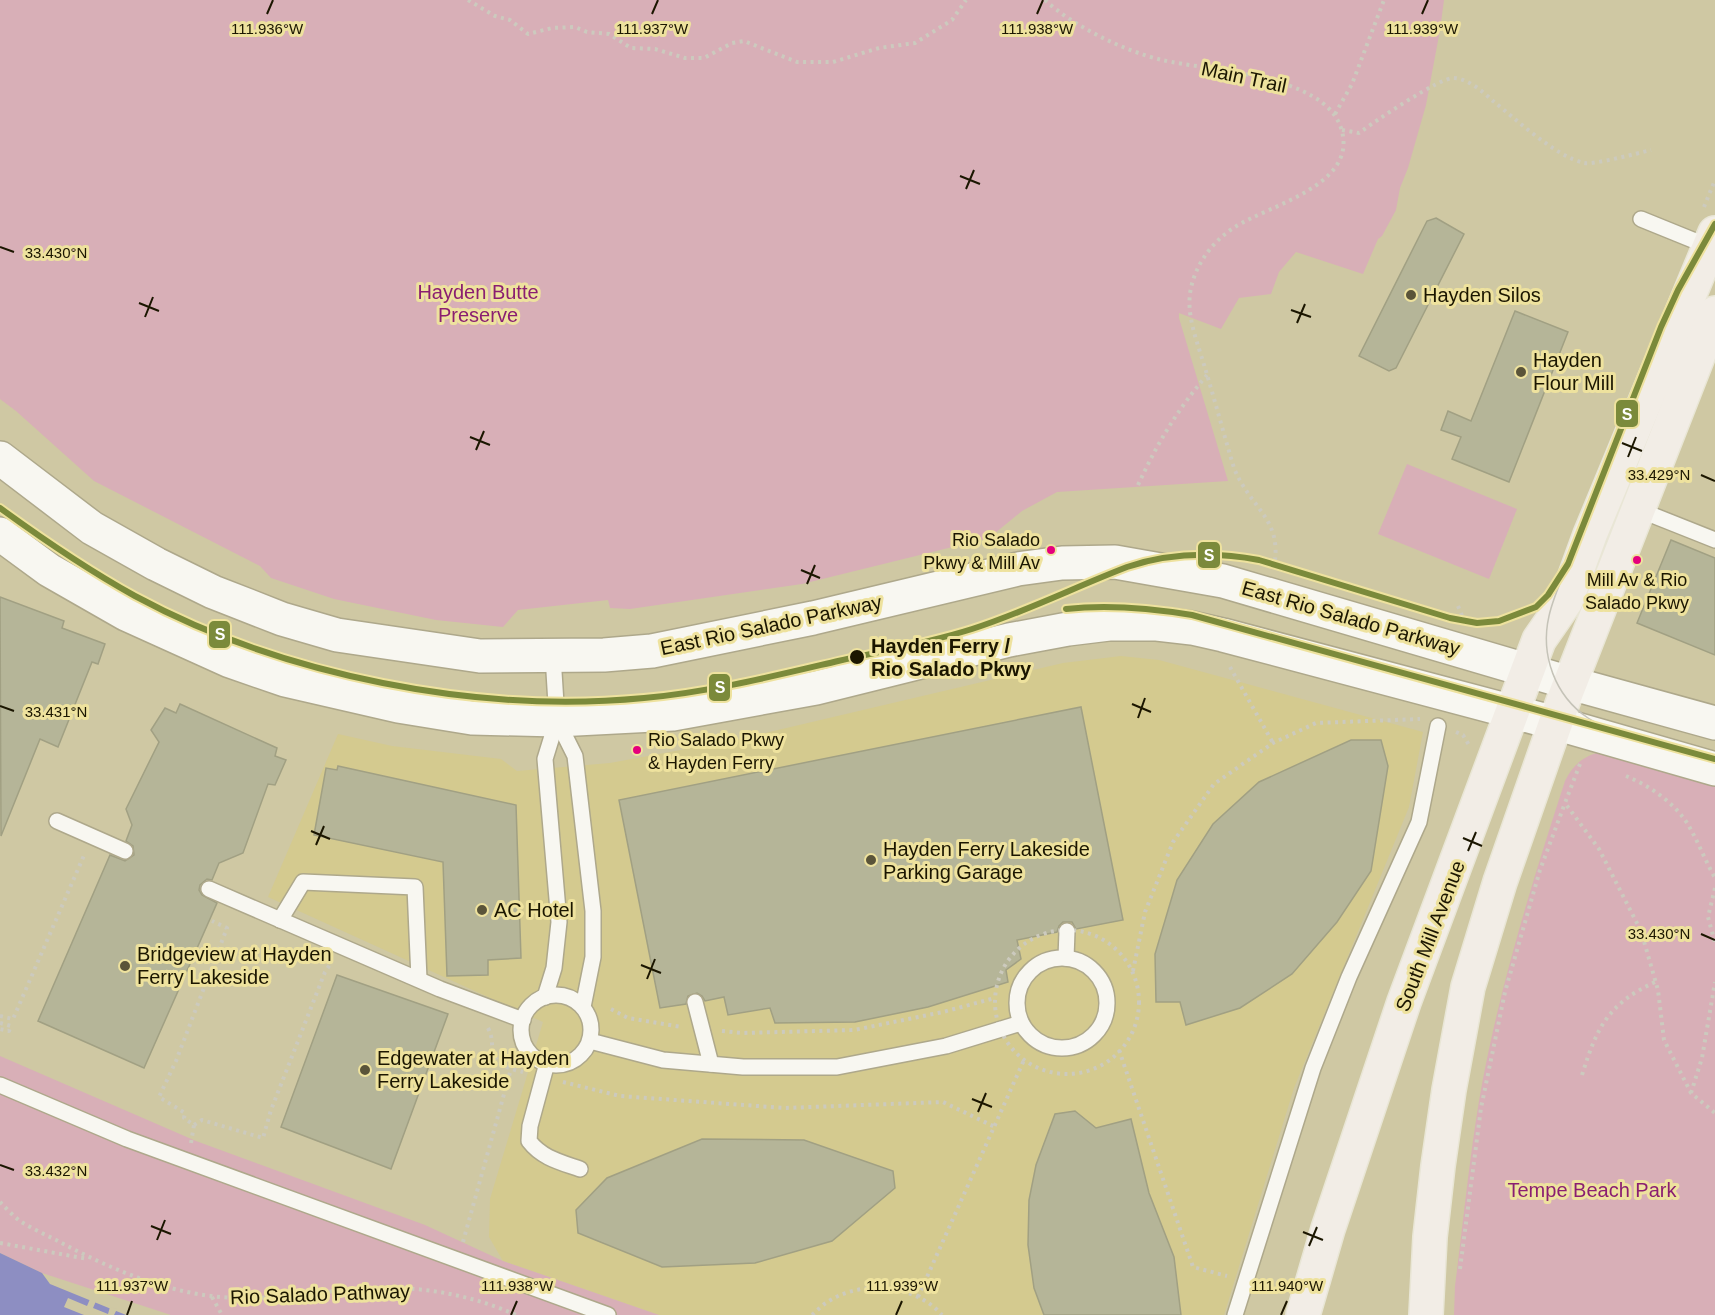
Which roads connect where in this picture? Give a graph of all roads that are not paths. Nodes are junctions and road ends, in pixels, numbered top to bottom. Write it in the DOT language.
graph roads {
  1 [pos="1641,219"];
  2 [pos="1712,240"];
  3 [pos="1715,313"];
  4 [pos="0,458"];
  5 [pos="1637,509"];
  6 [pos="0,534"];
  7 [pos="1715,540"];
  8 [pos="553,656"];
  9 [pos="1528,670"];
  10 [pos="1570,683"];
  11 [pos="1512,711"];
  12 [pos="557,720"];
  13 [pos="1556,723"];
  14 [pos="1715,723"];
  15 [pos="1438,726"];
  16 [pos="1715,769"];
  17 [pos="57,821"];
  18 [pos="125,851"];
  19 [pos="209,889"];
  20 [pos="280,920"];
  21 [pos="1067,931"];
  22 [pos="1066,958"];
  23 [pos="419,979"];
  24 [pos="545,997"];
  25 [pos="695,1002"];
  26 [pos="583,1007"];
  27 [pos="523,1020"];
  28 [pos="1021,1023"];
  29 [pos="590,1041"];
  30 [pos="711,1064"];
  31 [pos="545,1070"];
  32 [pos="0,1085"];
  33 [pos="580,1169"];
  34 [pos="608,1315"];
  35 [pos="1235,1315"];
  36 [pos="1303,1315"];
  37 [pos="1426,1315"];
  1 -- 2 [label="lane"];
  2 -- 9 [label="main road, South Mill Avenue"];
  3 -- 5 [label="main road"];
  4 -- 8 [label="main road, East Rio Salado Parkway"];
  5 -- 7 [label="lane"];
  5 -- 10 [label="main road"];
  6 -- 12 [label="main road"];
  8 -- 9 [label="main road, East Rio Salado Parkway"];
  8 -- 12 [label="lane"];
  9 -- 10 [label="main road, East Rio Salado Parkway"];
  9 -- 11 [label="main road, South Mill Avenue"];
  10 -- 13 [label="main road"];
  10 -- 14 [label="main road, East Rio Salado Parkway"];
  11 -- 12 [label="main road"];
  11 -- 13 [label="main road"];
  11 -- 36 [label="main road, South Mill Avenue"];
  12 -- 24 [label="lane"];
  12 -- 26 [label="lane"];
  13 -- 16 [label="main road"];
  13 -- 37 [label="main road"];
  15 -- 35 [label="lane"];
  17 -- 18 [label="lane"];
  19 -- 20 [label="lane"];
  20 -- 23 [label="lane"];
  20 -- 23 [label="lane"];
  21 -- 22 [label="lane"];
  22 -- 28 [label="lane"];
  22 -- 28 [label="lane"];
  23 -- 27 [label="lane"];
  24 -- 26 [label="lane"];
  24 -- 27 [label="lane"];
  25 -- 30 [label="lane"];
  26 -- 29 [label="lane"];
  27 -- 31 [label="lane"];
  28 -- 30 [label="lane"];
  29 -- 30 [label="lane"];
  29 -- 31 [label="lane"];
  31 -- 33 [label="lane"];
  32 -- 34 [label="lane"];
}
